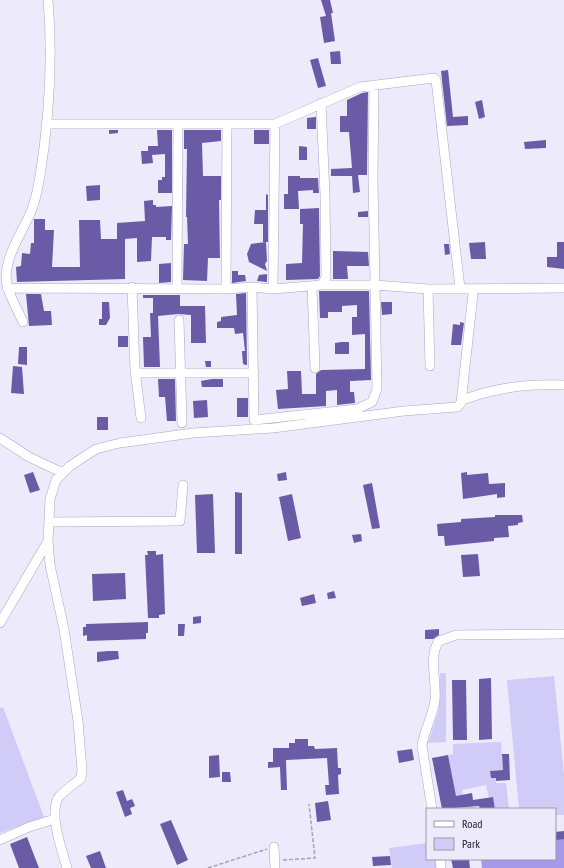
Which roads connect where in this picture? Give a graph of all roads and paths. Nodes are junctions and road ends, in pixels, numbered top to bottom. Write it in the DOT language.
graph roads {
  1 [pos="48,0"];
  2 [pos="374,85"];
  3 [pos="321,103"];
  4 [pos="46,124"];
  5 [pos="178,124"];
  6 [pos="227,124"];
  7 [pos="275,124"];
  8 [pos="375,284"];
  9 [pos="322,285"];
  10 [pos="312,286"];
  11 [pos="132,287"];
  12 [pos="252,287"];
  13 [pos="7,288"];
  14 [pos="177,288"];
  15 [pos="428,288"];
  16 [pos="460,288"];
  17 [pos="564,288"];
  18 [pos="226,289"];
  19 [pos="273,289"];
  20 [pos="473,294"];
  21 [pos="179,320"];
  22 [pos="23,322"];
  23 [pos="430,366"];
  24 [pos="315,368"];
  25 [pos="136,373"];
  26 [pos="179,373"];
  27 [pos="254,374"];
  28 [pos="564,385"];
  29 [pos="462,400"];
  30 [pos="141,418"];
  31 [pos="182,423"];
  32 [pos="0,438"];
  33 [pos="63,473"];
  34 [pos="183,485"];
  35 [pos="49,522"];
  36 [pos="48,541"];
  37 [pos="0,623"];
  38 [pos="564,634"];
  39 [pos="432,808"];
  40 [pos="55,819"];
  41 [pos="0,840"];
  42 [pos="274,847"];
  43 [pos="67,868"];
  44 [pos="276,868"];
  1 -- 4 [label="street"];
  2 -- 3 [label="street"];
  2 -- 8 [label="street"];
  2 -- 16 [label="street"];
  3 -- 7 [label="street"];
  3 -- 9 [label="street"];
  4 -- 5 [label="street"];
  4 -- 13 [label="street"];
  5 -- 6 [label="street"];
  5 -- 14 [label="street"];
  6 -- 7 [label="street"];
  6 -- 18 [label="street"];
  7 -- 19 [label="street"];
  8 -- 9 [label="street"];
  8 -- 15 [label="street"];
  8 -- 27 [label="street"];
  9 -- 10 [label="street"];
  10 -- 19 [label="street"];
  10 -- 24 [label="street"];
  11 -- 13 [label="street"];
  11 -- 14 [label="street"];
  11 -- 25 [label="street"];
  12 -- 18 [label="street"];
  12 -- 19 [label="street"];
  12 -- 27 [label="street"];
  13 -- 22 [label="street"];
  14 -- 18 [label="street"];
  15 -- 16 [label="street"];
  15 -- 23 [label="street"];
  16 -- 17 [label="street"];
  20 -- 29 [label="street"];
  21 -- 26 [label="street"];
  25 -- 26 [label="street"];
  25 -- 30 [label="street"];
  26 -- 27 [label="street"];
  26 -- 31 [label="street"];
  28 -- 29 [label="street"];
  29 -- 33 [label="street"];
  32 -- 33 [label="street"];
  33 -- 35 [label="street"];
  34 -- 35 [label="street"];
  35 -- 36 [label="street"];
  36 -- 37 [label="street"];
  36 -- 40 [label="street"];
  38 -- 39 [label="street"];
  40 -- 41 [label="street"];
  40 -- 43 [label="street"];
  42 -- 44 [label="street"];
}
